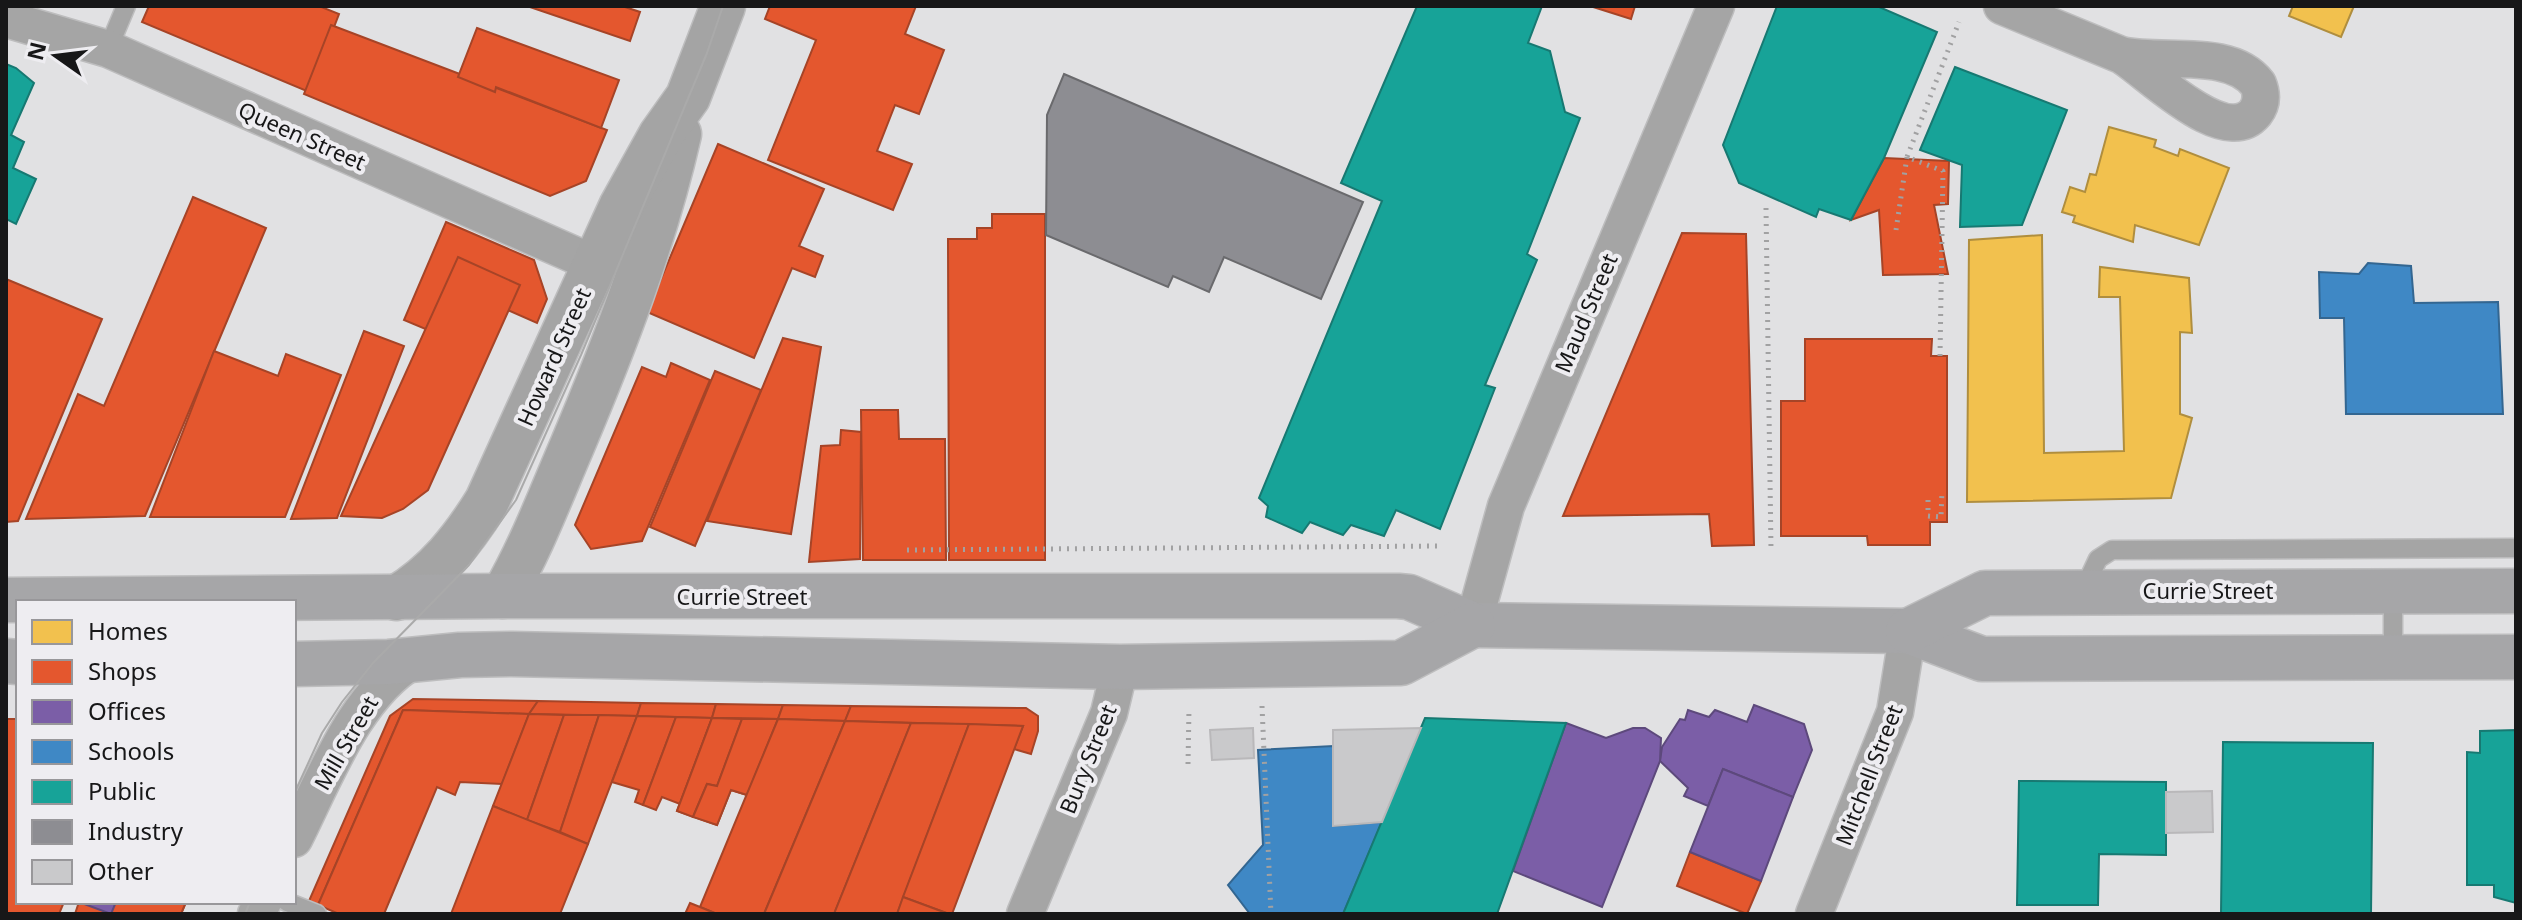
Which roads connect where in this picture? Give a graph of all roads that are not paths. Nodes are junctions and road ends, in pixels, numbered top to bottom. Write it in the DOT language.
graph roads {
  1 [pos="126,6"];
  2 [pos="723,6"];
  3 [pos="1716,6"];
  4 [pos="2002,6"];
  5 [pos="6,19"];
  6 [pos="108,49"];
  7 [pos="2121,55"];
  8 [pos="688,97"];
  9 [pos="595,264"];
  10 [pos="637,283"];
  11 [pos="2516,548"];
  12 [pos="2083,591"];
  13 [pos="2393,591"];
  14 [pos="2516,591"];
  15 [pos="503,596"];
  16 [pos="1121,597"];
  17 [pos="396,598"];
  18 [pos="281,600"];
  19 [pos="1473,625"];
  20 [pos="1908,631"];
  21 [pos="296,638"];
  22 [pos="2516,657"];
  23 [pos="2393,658"];
  24 [pos="418,660"];
  25 [pos="311,664"];
  26 [pos="1120,667"];
  27 [pos="348,734"];
  28 [pos="296,835"];
  29 [pos="292,904"];
  30 [pos="317,914"];
  31 [pos="1025,914"];
  32 [pos="1814,914"];
  1 -- 6 [label="lane"];
  2 -- 8 [label="main road, Howard Street"];
  3 -- 19 [label="street, Maud Street"];
  4 -- 7 [label="street"];
  5 -- 6 [label="street, Queen Street"];
  6 -- 9 [label="street, Queen Street"];
  8 -- 9 [label="main road, Howard Street"];
  8 -- 10 [label="main road, Howard Street"];
  9 -- 10 [label="main road"];
  9 -- 17 [label="main road, Howard Street"];
  10 -- 15 [label="main road, Howard Street"];
  11 -- 12 [label="lane"];
  12 -- 13 [label="main road, Currie Street"];
  12 -- 20 [label="main road, Currie Street"];
  13 -- 14 [label="main road, Currie Street"];
  13 -- 23 [label="lane"];
  15 -- 16 [label="main road, Currie Street"];
  15 -- 17 [label="main road, Currie Street"];
  15 -- 24 [label="main road"];
  16 -- 19 [label="main road, Currie Street"];
  16 -- 26 [label="main road, Bury Street"];
  17 -- 18 [label="main road, Currie Street"];
  19 -- 20 [label="main road, Currie Street"];
  19 -- 26 [label="main road, Currie Street"];
  20 -- 23 [label="main road, Currie Street"];
  20 -- 32 [label="street, Mitchell Street"];
  21 -- 25 [label="main road"];
  22 -- 23 [label="main road, Currie Street"];
  24 -- 25 [label="main road, Currie Street"];
  24 -- 26 [label="main road, Currie Street"];
  24 -- 27 [label="street, Mill Street"];
  25 -- 27 [label="street"];
  26 -- 31 [label="street, Bury Street"];
  27 -- 28 [label="street, Mill Street"];
  29 -- 30 [label="lane"];
}
